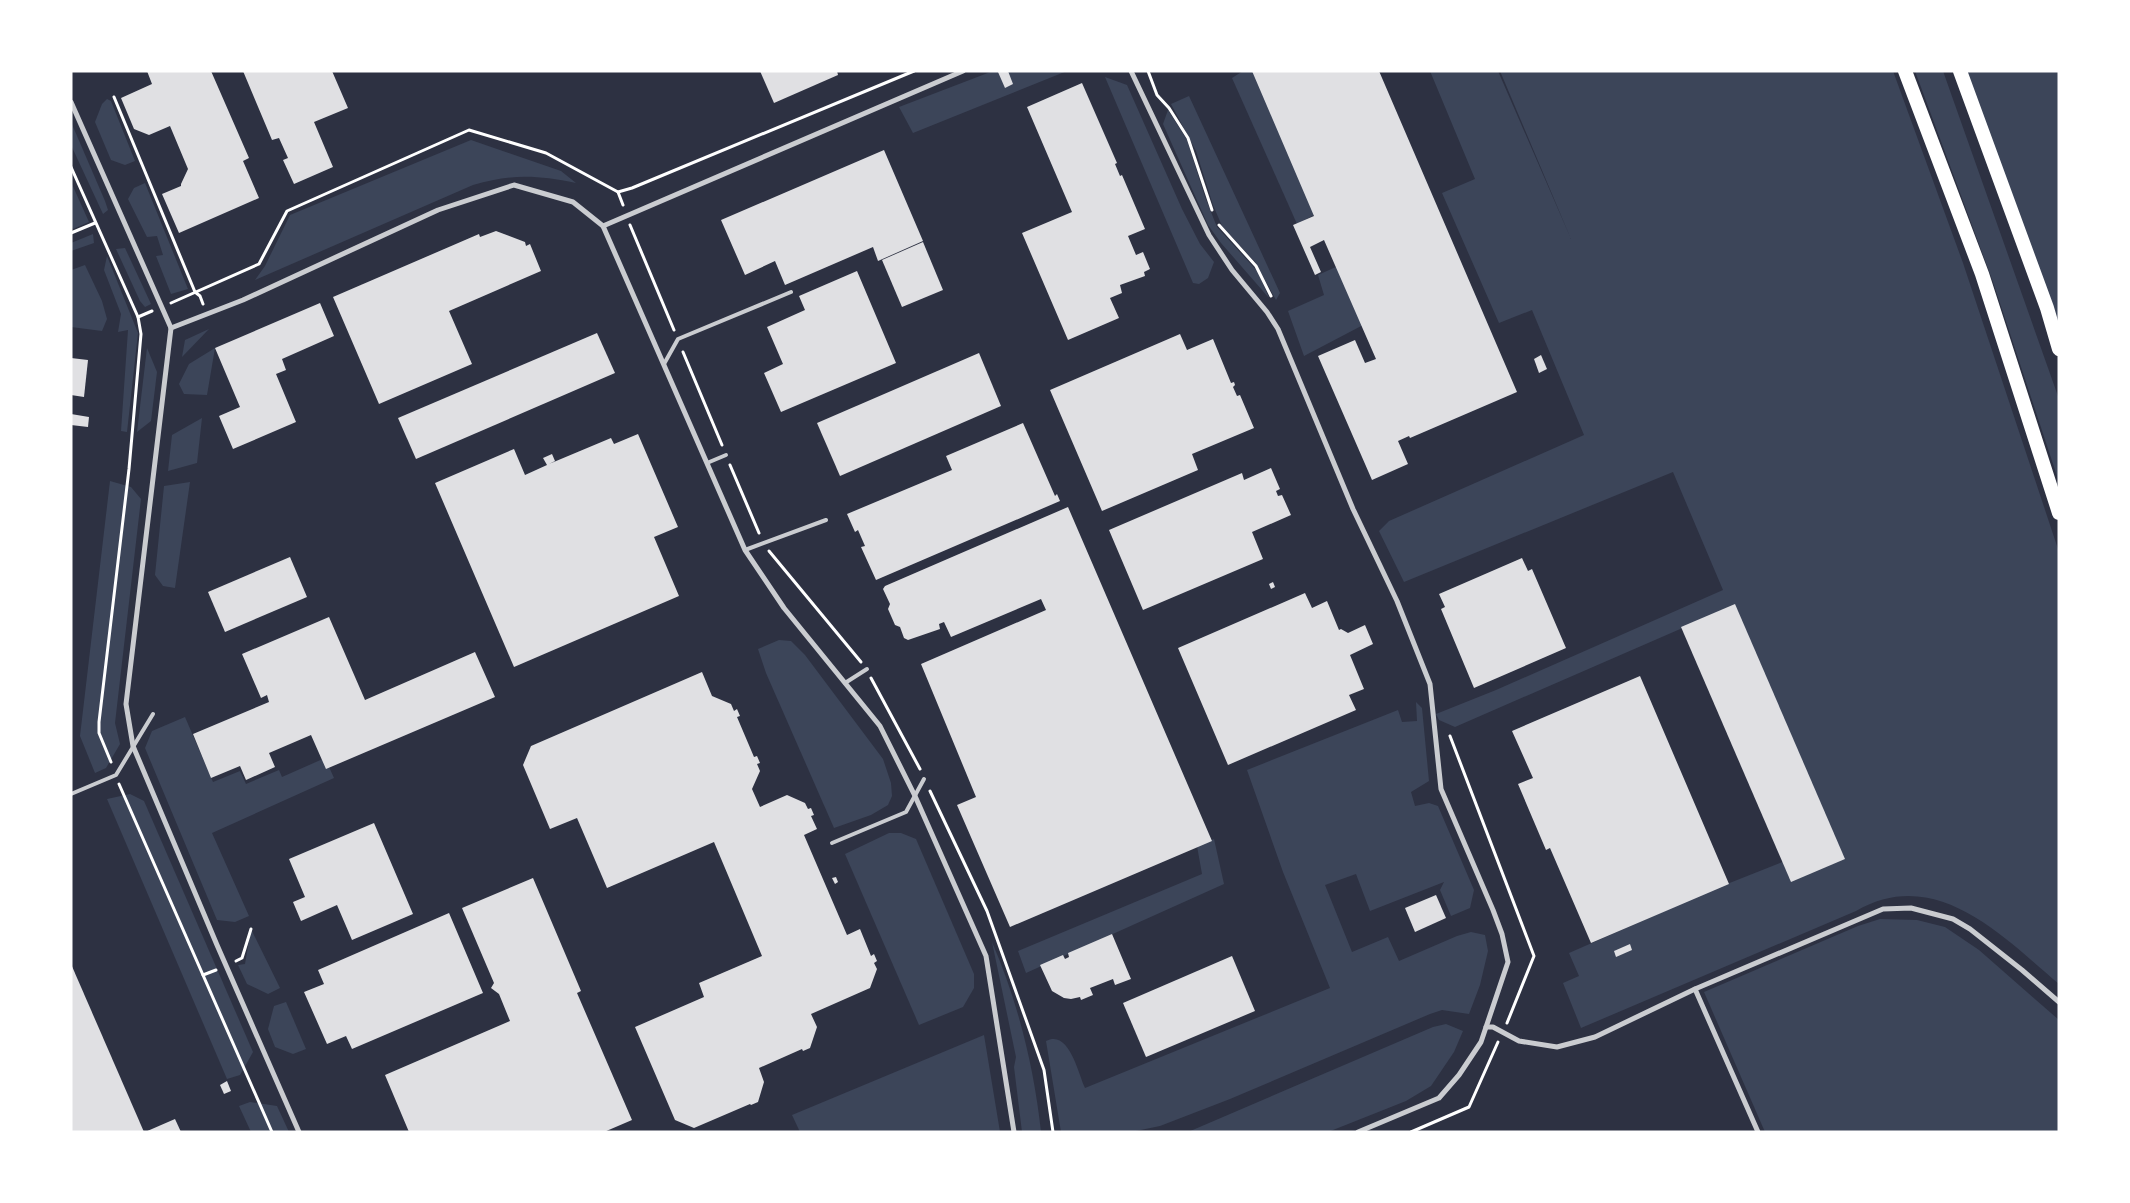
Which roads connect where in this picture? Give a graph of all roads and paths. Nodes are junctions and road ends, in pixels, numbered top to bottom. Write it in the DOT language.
graph roads {
  1 [pos="914,71"];
  2 [pos="963,71"];
  3 [pos="1131,71"];
  4 [pos="1148,71"];
  5 [pos="1905,71"];
  6 [pos="1960,71"];
  7 [pos="114,97"];
  8 [pos="71,102"];
  9 [pos="71,167"];
  10 [pos="618,192"];
  11 [pos="627,216"];
  12 [pos="96,222"];
  13 [pos="603,226"];
  14 [pos="71,233"];
  15 [pos="195,292"];
  16 [pos="791,292"];
  17 [pos="1273,299"];
  18 [pos="163,307"];
  19 [pos="207,314"];
  20 [pos="171,328"];
  21 [pos="678,338"];
  22 [pos="2059,349"];
  23 [pos="664,364"];
  24 [pos="726,455"];
  25 [pos="707,463"];
  26 [pos="2059,513"];
  27 [pos="826,520"];
  28 [pos="763,543"];
  29 [pos="745,550"];
  30 [pos="867,669"];
  31 [pos="845,683"];
  32 [pos="153,714"];
  33 [pos="1450,736"];
  34 [pos="134,746"];
  35 [pos="924,779"];
  36 [pos="71,794"];
  37 [pos="915,796"];
  38 [pos="832,843"];
  39 [pos="1695,989"];
  40 [pos="2059,1002"];
  41 [pos="1486,1027"];
  42 [pos="1502,1032"];
  43 [pos="299,1132"];
  44 [pos="1014,1132"];
  45 [pos="1053,1132"];
  46 [pos="1358,1132"];
  47 [pos="1411,1132"];
  48 [pos="1758,1132"];
  1 -- 10 [label="path"];
  2 -- 11 [label="street"];
  3 -- 41 [label="street"];
  4 -- 17 [label="path"];
  5 -- 26 [label="highway"];
  6 -- 22 [label="highway"];
  7 -- 15 [label="path"];
  8 -- 18 [label="street"];
  9 -- 12 [label="path"];
  10 -- 11 [label="path"];
  10 -- 15 [label="path"];
  11 -- 13 [label="street"];
  11 -- 21 [label="path"];
  12 -- 14 [label="path"];
  12 -- 18 [label="path"];
  13 -- 19 [label="street"];
  13 -- 23 [label="street"];
  15 -- 18 [label="path"];
  15 -- 19 [label="path"];
  16 -- 21 [label="lane"];
  18 -- 20 [label="street"];
  19 -- 20 [label="street"];
  20 -- 34 [label="street"];
  21 -- 23 [label="lane"];
  21 -- 24 [label="path"];
  23 -- 25 [label="street"];
  24 -- 25 [label="lane"];
  24 -- 28 [label="path"];
  25 -- 29 [label="street"];
  27 -- 28 [label="lane"];
  28 -- 29 [label="lane"];
  28 -- 30 [label="path"];
  29 -- 31 [label="street"];
  30 -- 31 [label="lane"];
  30 -- 35 [label="path"];
  31 -- 37 [label="street"];
  32 -- 34 [label="lane"];
  33 -- 42 [label="path"];
  34 -- 36 [label="lane"];
  34 -- 43 [label="street"];
  35 -- 37 [label="lane"];
  35 -- 45 [label="path"];
  37 -- 38 [label="lane"];
  37 -- 44 [label="street"];
  39 -- 40 [label="street"];
  39 -- 42 [label="street"];
  39 -- 48 [label="street"];
  41 -- 42 [label="street"];
  41 -- 46 [label="street"];
  42 -- 47 [label="path"];
}
